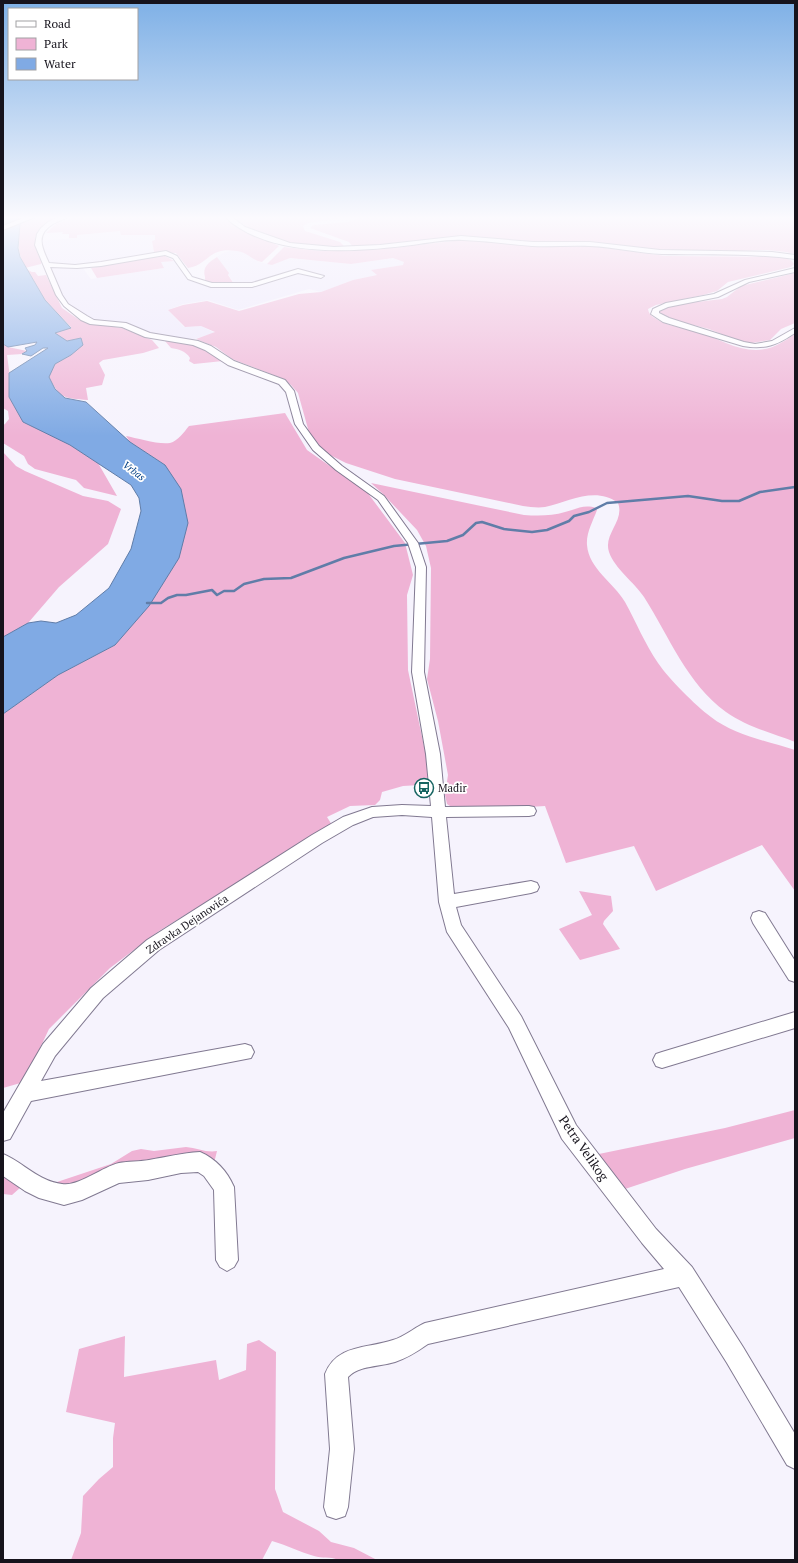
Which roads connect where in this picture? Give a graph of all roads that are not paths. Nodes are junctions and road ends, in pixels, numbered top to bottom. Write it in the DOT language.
graph roads {
  1 [pos="57,290"];
  2 [pos="729,290"];
  3 [pos="795,330"];
  4 [pos="437,811"];
  5 [pos="529,811"];
  6 [pos="532,887"];
  7 [pos="447,902"];
  8 [pos="759,918"];
  9 [pos="795,975"];
  10 [pos="795,1020"];
  11 [pos="244,1052"];
  12 [pos="662,1060"];
  13 [pos="25,1093"];
  14 [pos="3,1132"];
  15 [pos="3,1164"];
  16 [pos="227,1260"];
  17 [pos="684,1276"];
  18 [pos="795,1456"];
  19 [pos="336,1507"];
  1 -- 4 [label="street, Petra Velikog"];
  2 -- 3 [label="street"];
  4 -- 5 [label="street, Zdravka Dejanovića"];
  4 -- 7 [label="street, Petra Velikog"];
  4 -- 13 [label="street, Zdravka Dejanovića"];
  6 -- 7 [label="street"];
  7 -- 17 [label="street, Petra Velikog"];
  8 -- 9 [label="street"];
  10 -- 12 [label="street"];
  11 -- 13 [label="street"];
  13 -- 14 [label="street, Zdravka Dejanovića"];
  15 -- 16 [label="street"];
  17 -- 18 [label="street, Petra Velikog"];
  17 -- 19 [label="street"];
}
